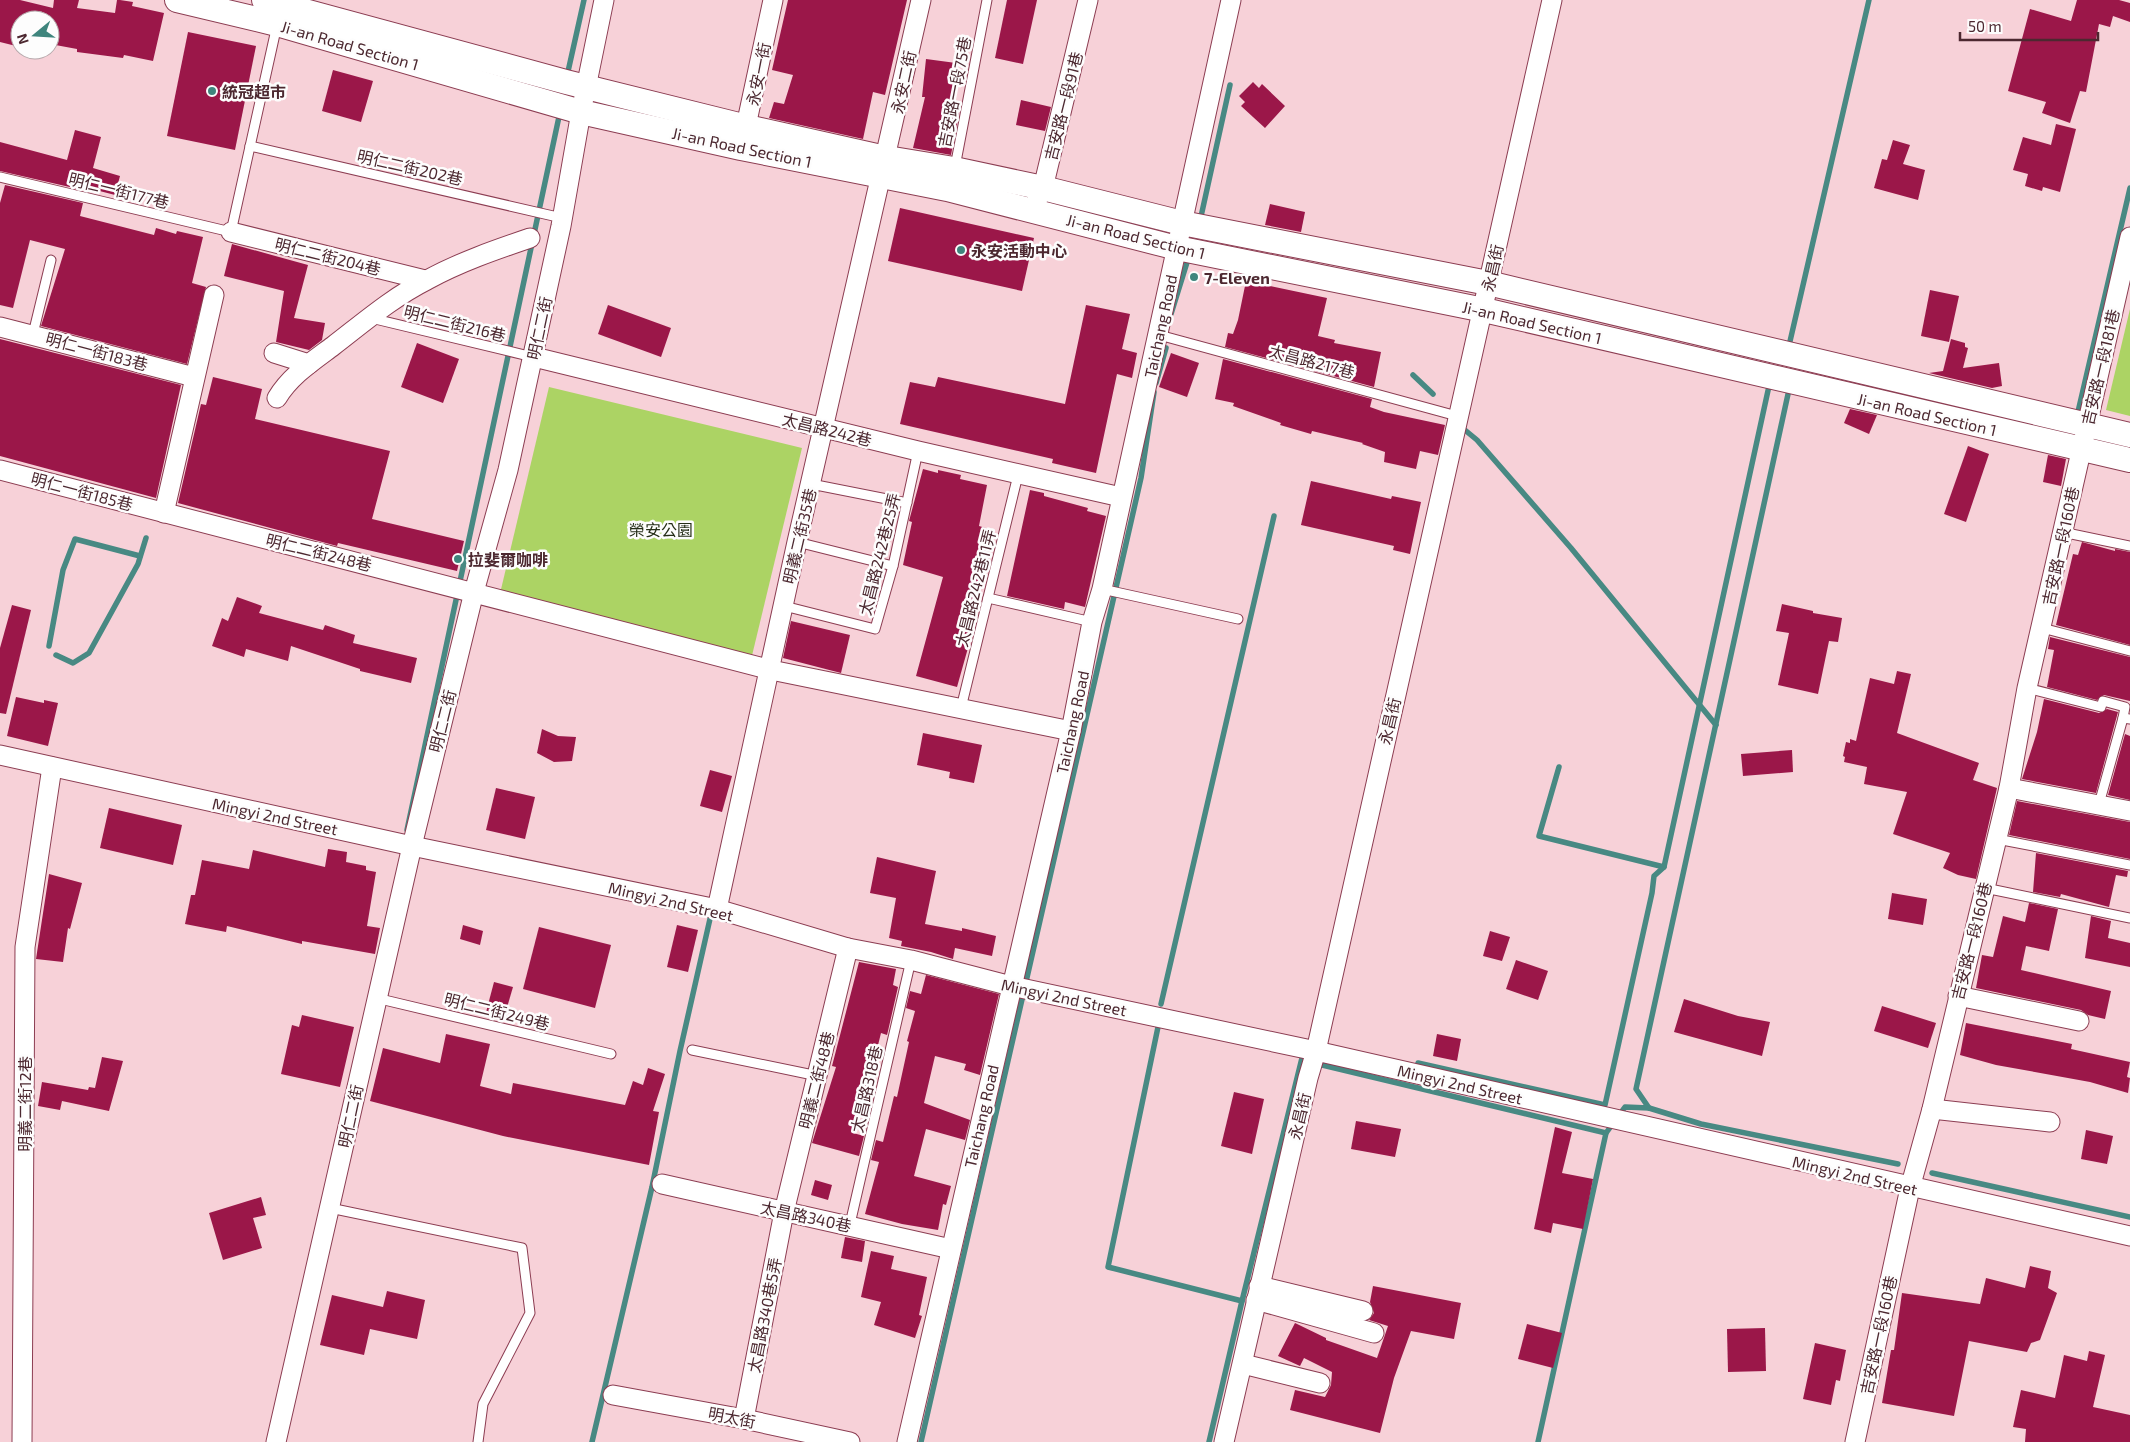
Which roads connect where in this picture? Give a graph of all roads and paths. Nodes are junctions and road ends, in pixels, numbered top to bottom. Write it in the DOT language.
graph roads {
  1 [pos="177,0"];
  2 [pos="604,0"];
  3 [pos="773,0"];
  4 [pos="921,0"];
  5 [pos="987,0"];
  6 [pos="1088,0"];
  7 [pos="1231,0"];
  8 [pos="1552,0"];
  9 [pos="274,9"];
  10 [pos="586,86"];
  11 [pos="581,112"];
  12 [pos="744,138"];
  13 [pos="250,146"];
  14 [pos="884,165"];
  15 [pos="0,177"];
  16 [pos="951,179"];
  17 [pos="1043,188"];
  18 [pos="1032,210"];
  19 [pos="562,218"];
  20 [pos="1182,222"];
  21 [pos="231,232"];
  22 [pos="2130,237"];
  23 [pos="530,238"];
  24 [pos="1177,248"];
  25 [pos="51,260"];
  26 [pos="426,280"];
  27 [pos="1488,283"];
  28 [pos="214,294"];
  29 [pos="1484,310"];
  30 [pos="369,317"];
  31 [pos="0,327"];
  32 [pos="33,334"];
  33 [pos="1159,336"];
  34 [pos="274,354"];
  35 [pos="534,357"];
  36 [pos="309,364"];
  37 [pos="194,377"];
  38 [pos="277,398"];
  39 [pos="1457,416"];
  40 [pos="823,427"];
  41 [pos="2130,434"];
  42 [pos="2084,438"];
  43 [pos="918,452"];
  44 [pos="2130,460"];
  45 [pos="0,470"];
  46 [pos="1018,475"];
  47 [pos="811,484"];
  48 [pos="1121,497"];
  49 [pos="907,503"];
  50 [pos="164,513"];
  51 [pos="2062,532"];
  52 [pos="797,542"];
  53 [pos="2130,546"];
  54 [pos="893,566"];
  55 [pos="1102,589"];
  56 [pos="474,592"];
  57 [pos="988,598"];
  58 [pos="784,606"];
  59 [pos="1238,620"];
  60 [pos="1092,622"];
  61 [pos="2042,628"];
  62 [pos="2130,651"];
  63 [pos="771,670"];
  64 [pos="2027,688"];
  65 [pos="961,708"];
  66 [pos="2126,719"];
  67 [pos="1071,731"];
  68 [pos="0,755"];
  69 [pos="52,767"];
  70 [pos="2009,788"];
  71 [pos="2099,804"];
  72 [pos="2130,811"];
  73 [pos="1996,839"];
  74 [pos="412,846"];
  75 [pos="2130,865"];
  76 [pos="1984,888"];
  77 [pos="717,909"];
  78 [pos="2130,918"];
  79 [pos="848,948"];
  80 [pos="910,960"];
  81 [pos="1011,986"];
  82 [pos="1958,996"];
  83 [pos="376,998"];
  84 [pos="2079,1021"];
  85 [pos="692,1050"];
  86 [pos="1316,1051"];
  87 [pos="612,1054"];
  88 [pos="818,1076"];
  89 [pos="1932,1110"];
  90 [pos="2050,1122"];
  91 [pos="662,1184"];
  92 [pos="1910,1188"];
  93 [pos="330,1208"];
  94 [pos="784,1212"];
  95 [pos="850,1224"];
  96 [pos="2130,1236"];
  97 [pos="951,1249"];
  98 [pos="1257,1293"];
  99 [pos="1363,1311"];
  100 [pos="1374,1333"];
  101 [pos="1243,1364"];
  102 [pos="1320,1383"];
  103 [pos="613,1395"];
  104 [pos="744,1419"];
  105 [pos="22,1442"];
  106 [pos="276,1442"];
  107 [pos="478,1442"];
  108 [pos="850,1442"];
  109 [pos="907,1442"];
  110 [pos="1224,1442"];
  111 [pos="1855,1442"];
  1 -- 9 [label="street, Ji-an Road Section 1"];
  2 -- 10 [label="street, 明仁二街"];
  3 -- 12 [label="street, 永安一街"];
  4 -- 14 [label="street, 永安二街"];
  5 -- 16 [label="lane, 吉安路一段75巷"];
  6 -- 17 [label="street, 吉安路一段91巷"];
  7 -- 20 [label="street, Taichang Road"];
  8 -- 27 [label="street, 永昌街"];
  9 -- 10 [label="street, Ji-an Road Section 1"];
  9 -- 11 [label="street, Ji-an Road Section 1"];
  9 -- 13 [label="lane"];
  10 -- 11 [label="street, 明仁二街"];
  10 -- 12 [label="street, Ji-an Road Section 1"];
  11 -- 12 [label="street, Ji-an Road Section 1"];
  11 -- 19 [label="street, 明仁二街"];
  12 -- 14 [label="street, Ji-an Road Section 1"];
  13 -- 19 [label="lane, 明仁二街202巷"];
  13 -- 21 [label="lane"];
  14 -- 16 [label="street, Ji-an Road Section 1"];
  14 -- 40 [label="street, 明義二街35巷"];
  15 -- 21 [label="lane, 明仁一街177巷"];
  16 -- 17 [label="street, Ji-an Road Section 1"];
  16 -- 18 [label="street, Ji-an Road Section 1"];
  17 -- 18 [label="street, 吉安路一段91巷"];
  17 -- 20 [label="street, Ji-an Road Section 1"];
  18 -- 24 [label="street, Ji-an Road Section 1"];
  19 -- 35 [label="street, 明仁二街"];
  20 -- 24 [label="street, Taichang Road"];
  20 -- 27 [label="street, Ji-an Road Section 1"];
  21 -- 26 [label="street, 明仁二街204巷"];
  22 -- 42 [label="street, 吉安路一段181巷"];
  23 -- 26 [label="street"];
  24 -- 29 [label="street, Ji-an Road Section 1"];
  24 -- 33 [label="street, Taichang Road"];
  25 -- 32 [label="lane"];
  26 -- 30 [label="street"];
  27 -- 29 [label="street, 永昌街"];
  27 -- 42 [label="street, Ji-an Road Section 1"];
  28 -- 37 [label="street"];
  29 -- 39 [label="street, 永昌街"];
  29 -- 42 [label="street, Ji-an Road Section 1"];
  30 -- 35 [label="lane, 明仁二街216巷"];
  30 -- 36 [label="street"];
  31 -- 32 [label="street, 明仁一街183巷"];
  32 -- 37 [label="street, 明仁一街183巷"];
  33 -- 39 [label="lane, 太昌路217巷"];
  33 -- 48 [label="street, Taichang Road"];
  34 -- 36 [label="street"];
  35 -- 40 [label="street, 太昌路242巷"];
  35 -- 56 [label="street, 明仁二街"];
  36 -- 38 [label="street"];
  37 -- 50 [label="street"];
  39 -- 86 [label="street, 永昌街"];
  40 -- 43 [label="street, 太昌路242巷"];
  40 -- 47 [label="street, 明義二街35巷"];
  41 -- 42 [label="street, Ji-an Road Section 1"];
  42 -- 44 [label="street, Ji-an Road Section 1"];
  42 -- 51 [label="street, 吉安路一段160巷"];
  43 -- 46 [label="street, 太昌路242巷"];
  43 -- 49 [label="lane, 太昌路242巷25弄"];
  45 -- 50 [label="street, 明仁一街185巷"];
  46 -- 48 [label="street, 太昌路242巷"];
  46 -- 57 [label="lane, 太昌路242巷11弄"];
  47 -- 49 [label="lane"];
  47 -- 52 [label="street, 明義二街35巷"];
  48 -- 55 [label="street, Taichang Road"];
  49 -- 54 [label="lane, 太昌路242巷25弄"];
  50 -- 56 [label="street, 明仁二街248巷"];
  51 -- 53 [label="lane"];
  51 -- 61 [label="street, 吉安路一段160巷"];
  52 -- 54 [label="lane"];
  52 -- 58 [label="street, 明義二街35巷"];
  54 -- 58 [label="lane, 太昌路242巷25弄"];
  55 -- 59 [label="lane"];
  55 -- 60 [label="street, Taichang Road"];
  56 -- 63 [label="street, 明仁二街248巷"];
  56 -- 74 [label="street, 明仁二街"];
  57 -- 60 [label="lane"];
  57 -- 65 [label="lane, 太昌路242巷11弄"];
  58 -- 63 [label="street, 明義二街35巷"];
  60 -- 67 [label="street, Taichang Road"];
  61 -- 62 [label="lane"];
  61 -- 64 [label="street, 吉安路一段160巷"];
  63 -- 65 [label="street, 明仁二街248巷"];
  63 -- 77 [label="street, 明義二街35巷"];
  64 -- 66 [label="lane"];
  64 -- 70 [label="street, 吉安路一段160巷"];
  65 -- 67 [label="street, 明仁二街248巷"];
  66 -- 71 [label="lane"];
  67 -- 81 [label="street, Taichang Road"];
  68 -- 69 [label="street, Mingyi 2nd Street"];
  69 -- 74 [label="street, Mingyi 2nd Street"];
  69 -- 105 [label="street, 明義二街12巷"];
  70 -- 71 [label="street"];
  70 -- 73 [label="street, 吉安路一段160巷"];
  71 -- 72 [label="street"];
  73 -- 75 [label="lane"];
  73 -- 76 [label="street, 吉安路一段160巷"];
  74 -- 77 [label="street, Mingyi 2nd Street"];
  74 -- 83 [label="street, 明仁二街"];
  76 -- 78 [label="lane"];
  76 -- 82 [label="street, 吉安路一段160巷"];
  77 -- 79 [label="street, Mingyi 2nd Street"];
  79 -- 80 [label="street, Mingyi 2nd Street"];
  79 -- 88 [label="street, 明義二街48巷"];
  80 -- 81 [label="street, Mingyi 2nd Street"];
  80 -- 95 [label="lane, 太昌路318巷"];
  81 -- 86 [label="street, Mingyi 2nd Street"];
  81 -- 97 [label="street, Taichang Road"];
  82 -- 84 [label="street"];
  82 -- 89 [label="street, 吉安路一段160巷"];
  83 -- 87 [label="lane, 明仁二街249巷"];
  83 -- 93 [label="street, 明仁二街"];
  85 -- 88 [label="lane"];
  86 -- 92 [label="street, Mingyi 2nd Street"];
  86 -- 98 [label="street, 永昌街"];
  88 -- 94 [label="street, 明義二街48巷"];
  89 -- 90 [label="street"];
  89 -- 92 [label="street, 吉安路一段160巷"];
  91 -- 94 [label="street, 太昌路340巷"];
  92 -- 96 [label="street, Mingyi 2nd Street"];
  92 -- 111 [label="street, 吉安路一段160巷"];
  93 -- 106 [label="street, 明仁二街"];
  93 -- 107 [label="lane"];
  94 -- 95 [label="street, 太昌路340巷"];
  94 -- 104 [label="street, 太昌路340巷5弄"];
  95 -- 97 [label="street, 太昌路340巷"];
  97 -- 109 [label="street, Taichang Road"];
  98 -- 99 [label="street"];
  98 -- 100 [label="street"];
  98 -- 101 [label="street, 永昌街"];
  101 -- 102 [label="street"];
  101 -- 110 [label="street, 永昌街"];
  103 -- 104 [label="street, 明太街"];
  104 -- 108 [label="street, 明太街"];
}
